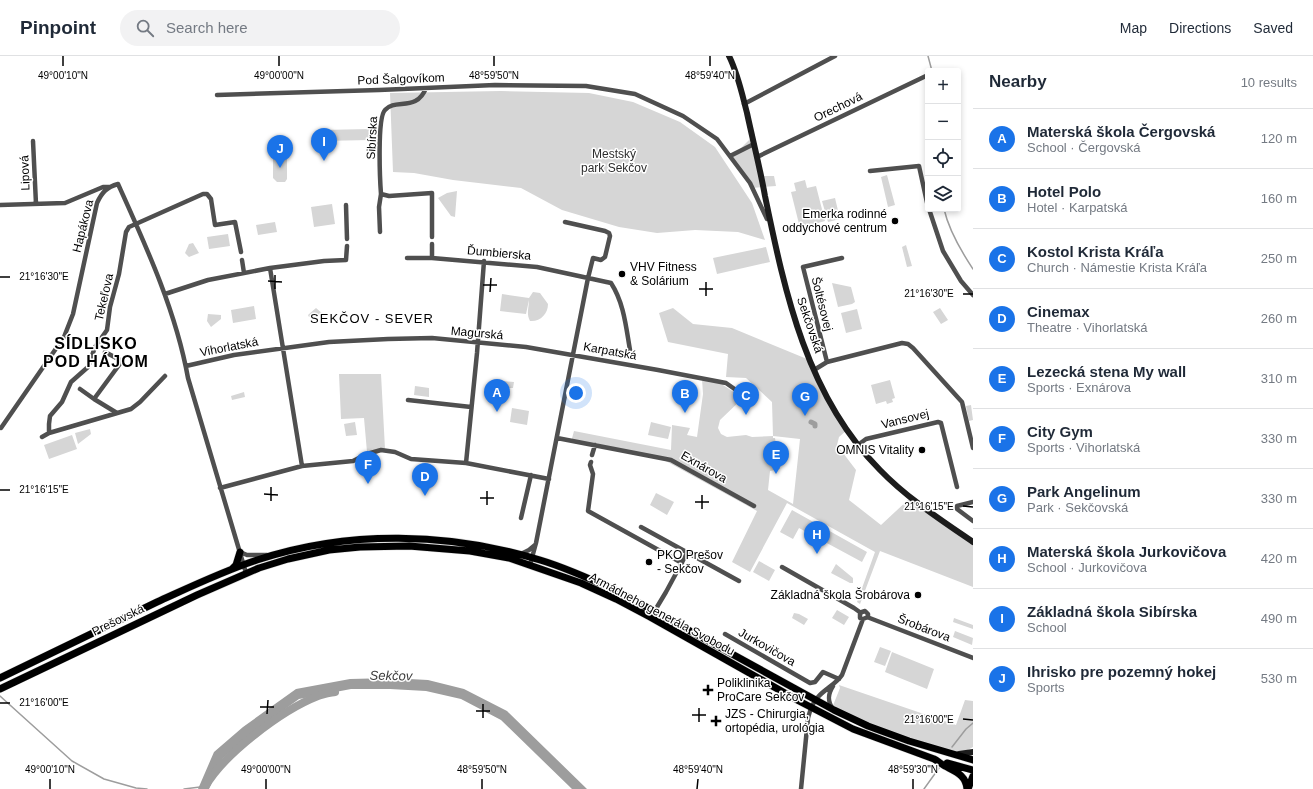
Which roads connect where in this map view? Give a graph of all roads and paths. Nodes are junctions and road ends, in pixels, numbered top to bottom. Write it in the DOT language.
graph roads {
  1 [pos="729,56"];
  2 [pos="835,56"];
  3 [pos="925,76"];
  4 [pos="426,88"];
  5 [pos="217,95"];
  6 [pos="744,104"];
  7 [pos="33,142"];
  8 [pos="754,144"];
  9 [pos="730,156"];
  10 [pos="757,157"];
  11 [pos="870,171"];
  12 [pos="110,186"];
  13 [pos="381,194"];
  14 [pos="925,194"];
  15 [pos="36,204"];
  16 [pos="0,205"];
  17 [pos="346,205"];
  18 [pos="929,212"];
  19 [pos="565,222"];
  20 [pos="136,223"];
  21 [pos="380,231"];
  22 [pos="432,237"];
  23 [pos="347,238"];
  24 [pos="432,244"];
  25 [pos="775,244"];
  26 [pos="347,246"];
  27 [pos="241,252"];
  28 [pos="407,258"];
  29 [pos="432,258"];
  30 [pos="842,258"];
  31 [pos="242,260"];
  32 [pos="484,261"];
  33 [pos="270,268"];
  34 [pos="244,273"];
  35 [pos="588,278"];
  36 [pos="165,294"];
  37 [pos="973,295"];
  38 [pos="477,342"];
  39 [pos="284,348"];
  40 [pos="630,350"];
  41 [pos="105,352"];
  42 [pos="573,355"];
  43 [pos="827,362"];
  44 [pos="186,366"];
  45 [pos="814,370"];
  46 [pos="165,376"];
  47 [pos="80,389"];
  48 [pos="746,397"];
  49 [pos="94,399"];
  50 [pos="408,400"];
  51 [pos="471,407"];
  52 [pos="117,413"];
  53 [pos="0,428"];
  54 [pos="49,433"];
  55 [pos="42,438"];
  56 [pos="557,438"];
  57 [pos="595,445"];
  58 [pos="858,445"];
  59 [pos="973,448"];
  60 [pos="592,455"];
  61 [pos="591,462"];
  62 [pos="466,463"];
  63 [pos="302,466"];
  64 [pos="531,475"];
  65 [pos="549,479"];
  66 [pos="957,487"];
  67 [pos="220,488"];
  68 [pos="973,502"];
  69 [pos="754,506"];
  70 [pos="521,518"];
  71 [pos="973,521"];
  72 [pos="641,527"];
  73 [pos="973,542"];
  74 [pos="535,545"];
  75 [pos="240,552"];
  76 [pos="687,553"];
  77 [pos="521,554"];
  78 [pos="271,556"];
  79 [pos="541,560"];
  80 [pos="531,561"];
  81 [pos="682,563"];
  82 [pos="244,565"];
  83 [pos="782,567"];
  84 [pos="232,569"];
  85 [pos="246,573"];
  86 [pos="739,581"];
  87 [pos="655,611"];
  88 [pos="650,617"];
  89 [pos="865,618"];
  90 [pos="725,634"];
  91 [pos="973,658"];
  92 [pos="0,678"];
  93 [pos="838,681"];
  94 [pos="0,689"];
  95 [pos="815,700"];
  96 [pos="811,707"];
  97 [pos="834,710"];
  98 [pos="973,752"];
  99 [pos="950,754"];
  100 [pos="934,758"];
  101 [pos="973,760"];
  102 [pos="973,770"];
  103 [pos="973,776"];
  104 [pos="801,789"];
  105 [pos="967,789"];
  1 -- 6 [label="street, Sekčovská"];
  2 -- 6 [label="street"];
  3 -- 10 [label="street, Orechová"];
  4 -- 5 [label="street, Pod Šalgovíkom"];
  4 -- 9 [label="street, Pod Šalgovíkom"];
  4 -- 13 [label="street, Sibírska"];
  6 -- 8 [label="street, Sekčovská"];
  7 -- 15 [label="street, Lipová"];
  8 -- 9 [label="street"];
  8 -- 10 [label="street, Sekčovská"];
  9 -- 25 [label="street, Pod Šalgovíkom"];
  10 -- 25 [label="street, Sekčovská"];
  11 -- 14 [label="street"];
  12 -- 15 [label="street"];
  12 -- 20 [label="street"];
  12 -- 53 [label="street, Hapákova"];
  13 -- 21 [label="street, Sibírska"];
  13 -- 22 [label="street"];
  15 -- 16 [label="street"];
  17 -- 23 [label="street"];
  18 -- 37 [label="street"];
  19 -- 35 [label="street"];
  20 -- 27 [label="street"];
  20 -- 36 [label="street"];
  20 -- 54 [label="street, Tekeľova"];
  24 -- 29 [label="street"];
  25 -- 45 [label="street, Sekčovská"];
  26 -- 33 [label="street"];
  28 -- 29 [label="street, Ďumbierska"];
  29 -- 32 [label="street, Ďumbierska"];
  30 -- 43 [label="street, Šoltésovej"];
  31 -- 34 [label="street"];
  32 -- 35 [label="street, Ďumbierska"];
  32 -- 38 [label="street"];
  33 -- 34 [label="street"];
  33 -- 39 [label="street"];
  34 -- 36 [label="street"];
  35 -- 40 [label="street, Ďumbierska"];
  35 -- 42 [label="street"];
  36 -- 44 [label="street"];
  38 -- 39 [label="street, Magurská"];
  38 -- 42 [label="street, Magurská"];
  38 -- 51 [label="street"];
  39 -- 44 [label="street, Vihorlatská"];
  39 -- 63 [label="street"];
  41 -- 49 [label="street"];
  42 -- 48 [label="street, Karpatská"];
  42 -- 56 [label="street, Karpatská"];
  43 -- 45 [label="street"];
  43 -- 59 [label="street"];
  44 -- 67 [label="street, Vihorlatská"];
  45 -- 58 [label="street, Sekčovská"];
  46 -- 52 [label="street"];
  47 -- 49 [label="street"];
  49 -- 52 [label="street"];
  50 -- 51 [label="street"];
  51 -- 62 [label="street"];
  52 -- 54 [label="street"];
  54 -- 55 [label="street"];
  56 -- 57 [label="street, Exnárova"];
  56 -- 65 [label="street"];
  57 -- 60 [label="street"];
  57 -- 69 [label="street, Exnárova"];
  58 -- 66 [label="street, Vansovej"];
  58 -- 73 [label="street, Sekčovská"];
  61 -- 81 [label="street"];
  62 -- 63 [label="street"];
  62 -- 64 [label="street"];
  63 -- 67 [label="street"];
  64 -- 65 [label="street"];
  64 -- 70 [label="street"];
  65 -- 74 [label="street"];
  67 -- 75 [label="street, Vihorlatská"];
  68 -- 71 [label="street"];
  72 -- 76 [label="street"];
  74 -- 77 [label="street"];
  74 -- 79 [label="street"];
  74 -- 80 [label="street"];
  75 -- 78 [label="street"];
  75 -- 82 [label="street, Vihorlatská"];
  75 -- 84 [label="main road"];
  76 -- 81 [label="street"];
  76 -- 86 [label="street"];
  77 -- 78 [label="main road, Armádneho generála Svobodu"];
  77 -- 80 [label="main road, Armádneho generála Svobodu"];
  78 -- 82 [label="main road, Armádneho generála Svobodu"];
  79 -- 80 [label="main road, Armádneho generála Svobodu"];
  79 -- 87 [label="main road, Armádneho generála Svobodu"];
  80 -- 85 [label="main road, Armádneho generála Svobodu"];
  80 -- 88 [label="main road, Armádneho generála Svobodu"];
  81 -- 87 [label="street"];
  82 -- 84 [label="main road, Prešovská"];
  82 -- 85 [label="street, Vihorlatská"];
  83 -- 89 [label="street"];
  84 -- 92 [label="main road, Prešovská"];
  85 -- 94 [label="main road, Prešovská"];
  87 -- 88 [label="street"];
  87 -- 95 [label="main road, Armádneho generála Svobodu"];
  88 -- 96 [label="main road, Armádneho generála Svobodu"];
  89 -- 91 [label="street, Šrobárova"];
  89 -- 93 [label="street"];
  90 -- 93 [label="street, Jurkovičova"];
  93 -- 95 [label="street"];
  93 -- 97 [label="street"];
  95 -- 96 [label="street"];
  95 -- 97 [label="main road, Armádneho generála Svobodu"];
  96 -- 100 [label="main road, Armádneho generála Svobodu"];
  96 -- 104 [label="street"];
  97 -- 99 [label="main road, Armádneho generála Svobodu"];
  98 -- 99 [label="street"];
  99 -- 101 [label="main road, Armádneho generála Svobodu"];
  100 -- 102 [label="main road"];
  100 -- 105 [label="main road, Armádneho generála Svobodu"];
  103 -- 105 [label="main road"];
}
